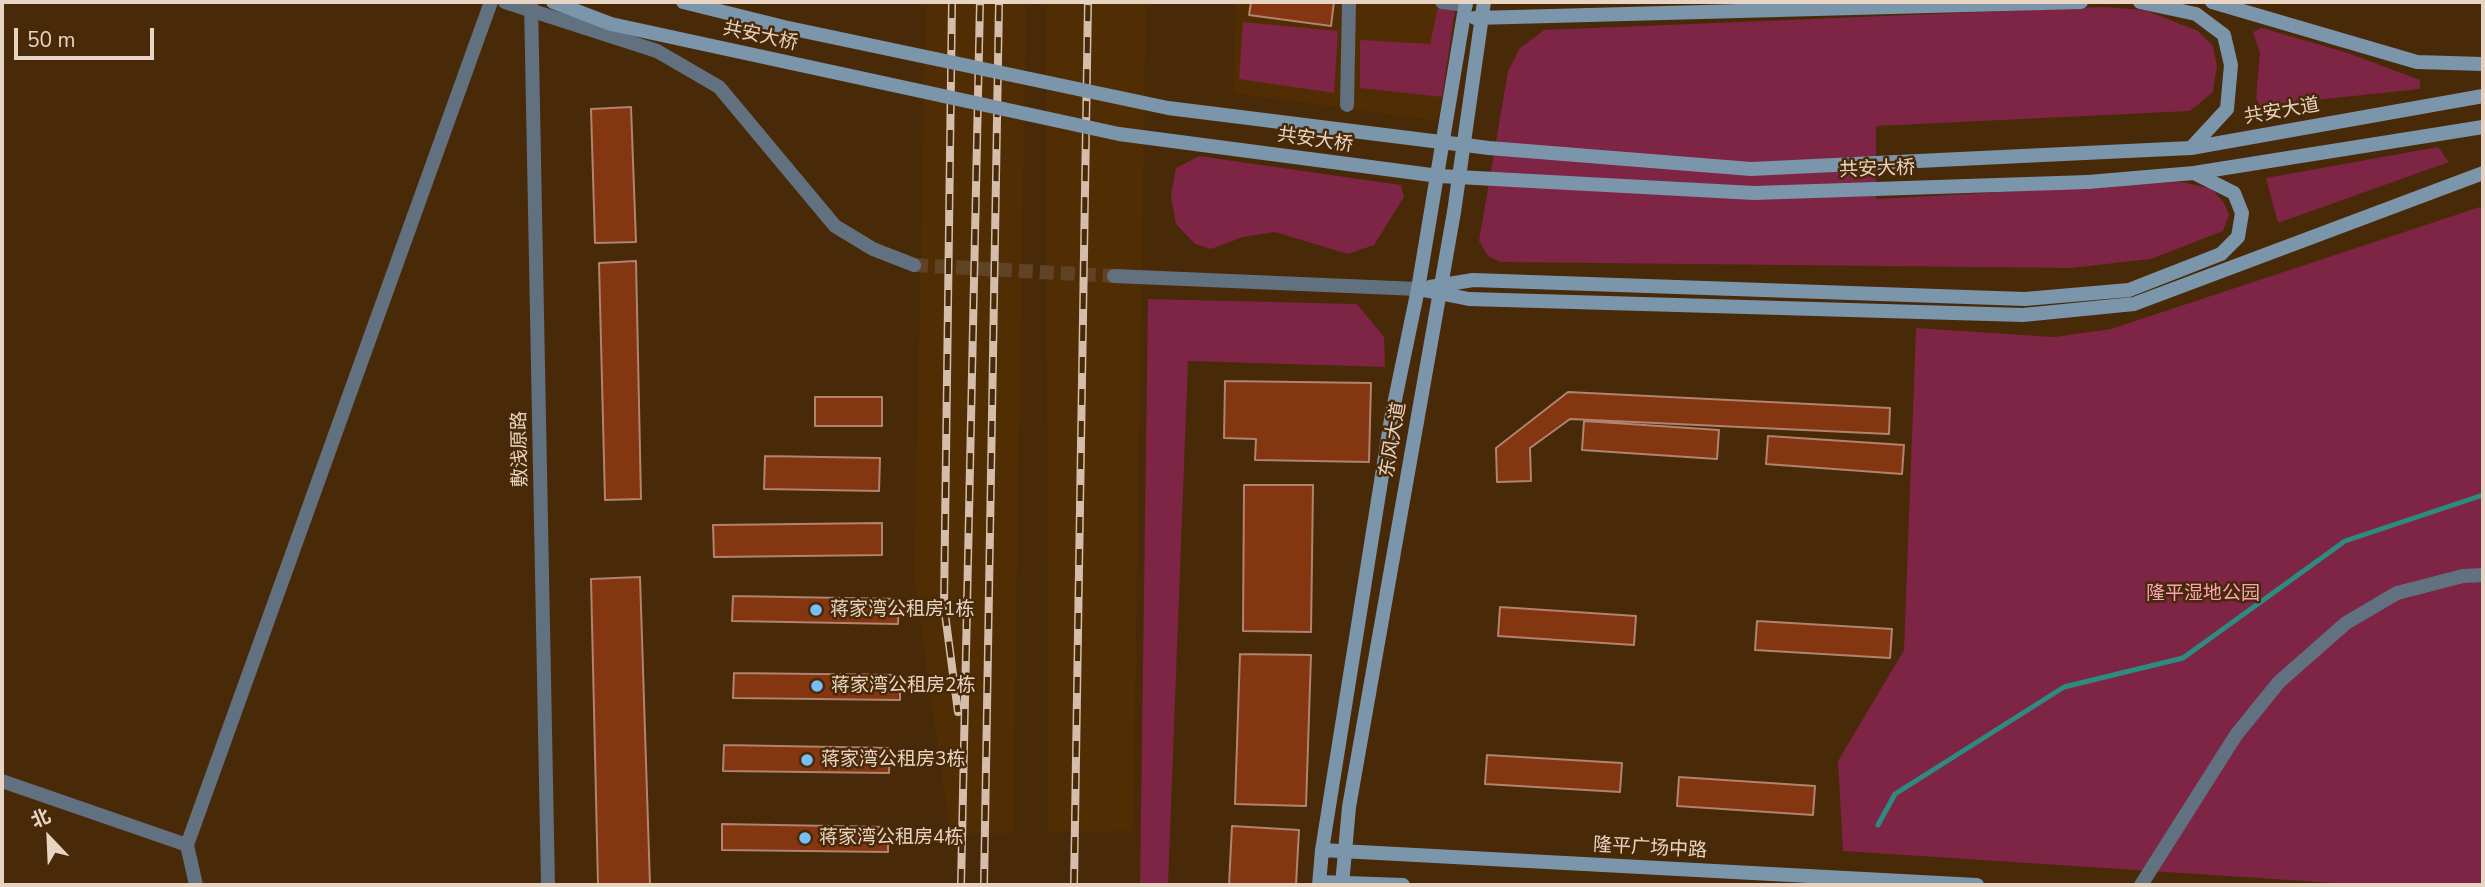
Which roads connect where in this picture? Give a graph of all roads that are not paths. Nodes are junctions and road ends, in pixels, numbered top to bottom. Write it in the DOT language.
graph roads {
  1 [pos="491,2"];
  2 [pos="505,2"];
  3 [pos="553,2"];
  4 [pos="683,2"];
  5 [pos="1349,2"];
  6 [pos="1442,2"];
  7 [pos="1484,2"];
  8 [pos="2081,2"];
  9 [pos="2140,2"];
  10 [pos="2212,2"];
  11 [pos="531,6"];
  12 [pos="1465,9"];
  13 [pos="1482,18"];
  14 [pos="2483,64"];
  15 [pos="2483,96"];
  16 [pos="1347,105"];
  17 [pos="2483,127"];
  18 [pos="2191,148"];
  19 [pos="2085,153"];
  20 [pos="2194,173"];
  21 [pos="2483,173"];
  22 [pos="914,265"];
  23 [pos="1114,276"];
  24 [pos="1418,289"];
  25 [pos="1441,289"];
  26 [pos="2483,575"];
  27 [pos="2,781"];
  28 [pos="187,845"];
  29 [pos="1322,850"];
  30 [pos="1345,851"];
  31 [pos="1320,883"];
  32 [pos="1342,884"];
  33 [pos="196,885"];
  34 [pos="548,885"];
  35 [pos="1404,885"];
  36 [pos="1977,885"];
  37 [pos="2141,885"];
  1 -- 28 [label="street"];
  2 -- 11 [label="street"];
  3 -- 20 [label="main road, 共安大桥, bridge"];
  4 -- 19 [label="main road, 共安大桥, bridge"];
  5 -- 16 [label="street"];
  6 -- 12 [label="street"];
  7 -- 13 [label="main road, 东风大道"];
  8 -- 13 [label="main road"];
  9 -- 18 [label="main road"];
  10 -- 14 [label="main road"];
  11 -- 22 [label="street"];
  11 -- 34 [label="street, 敷浅原路"];
  12 -- 13 [label="main road"];
  12 -- 24 [label="main road, 东风大道"];
  13 -- 25 [label="main road, 东风大道"];
  15 -- 18 [label="main road, 共安大道"];
  17 -- 20 [label="main road, 共安大桥"];
  18 -- 19 [label="main road, 共安大道"];
  20 -- 25 [label="main road"];
  21 -- 25 [label="main road"];
  23 -- 24 [label="street"];
  24 -- 25 [label="main road"];
  24 -- 29 [label="main road, 东风大道"];
  25 -- 30 [label="main road, 东风大道"];
  26 -- 37 [label="street"];
  27 -- 28 [label="street"];
  28 -- 33 [label="street"];
  29 -- 30 [label="main road, 隆平广场中路"];
  29 -- 31 [label="main road, 东风大道"];
  30 -- 32 [label="main road, 东风大道"];
  30 -- 36 [label="main road, 隆平广场中路"];
  31 -- 32 [label="main road"];
  32 -- 35 [label="main road"];
}
